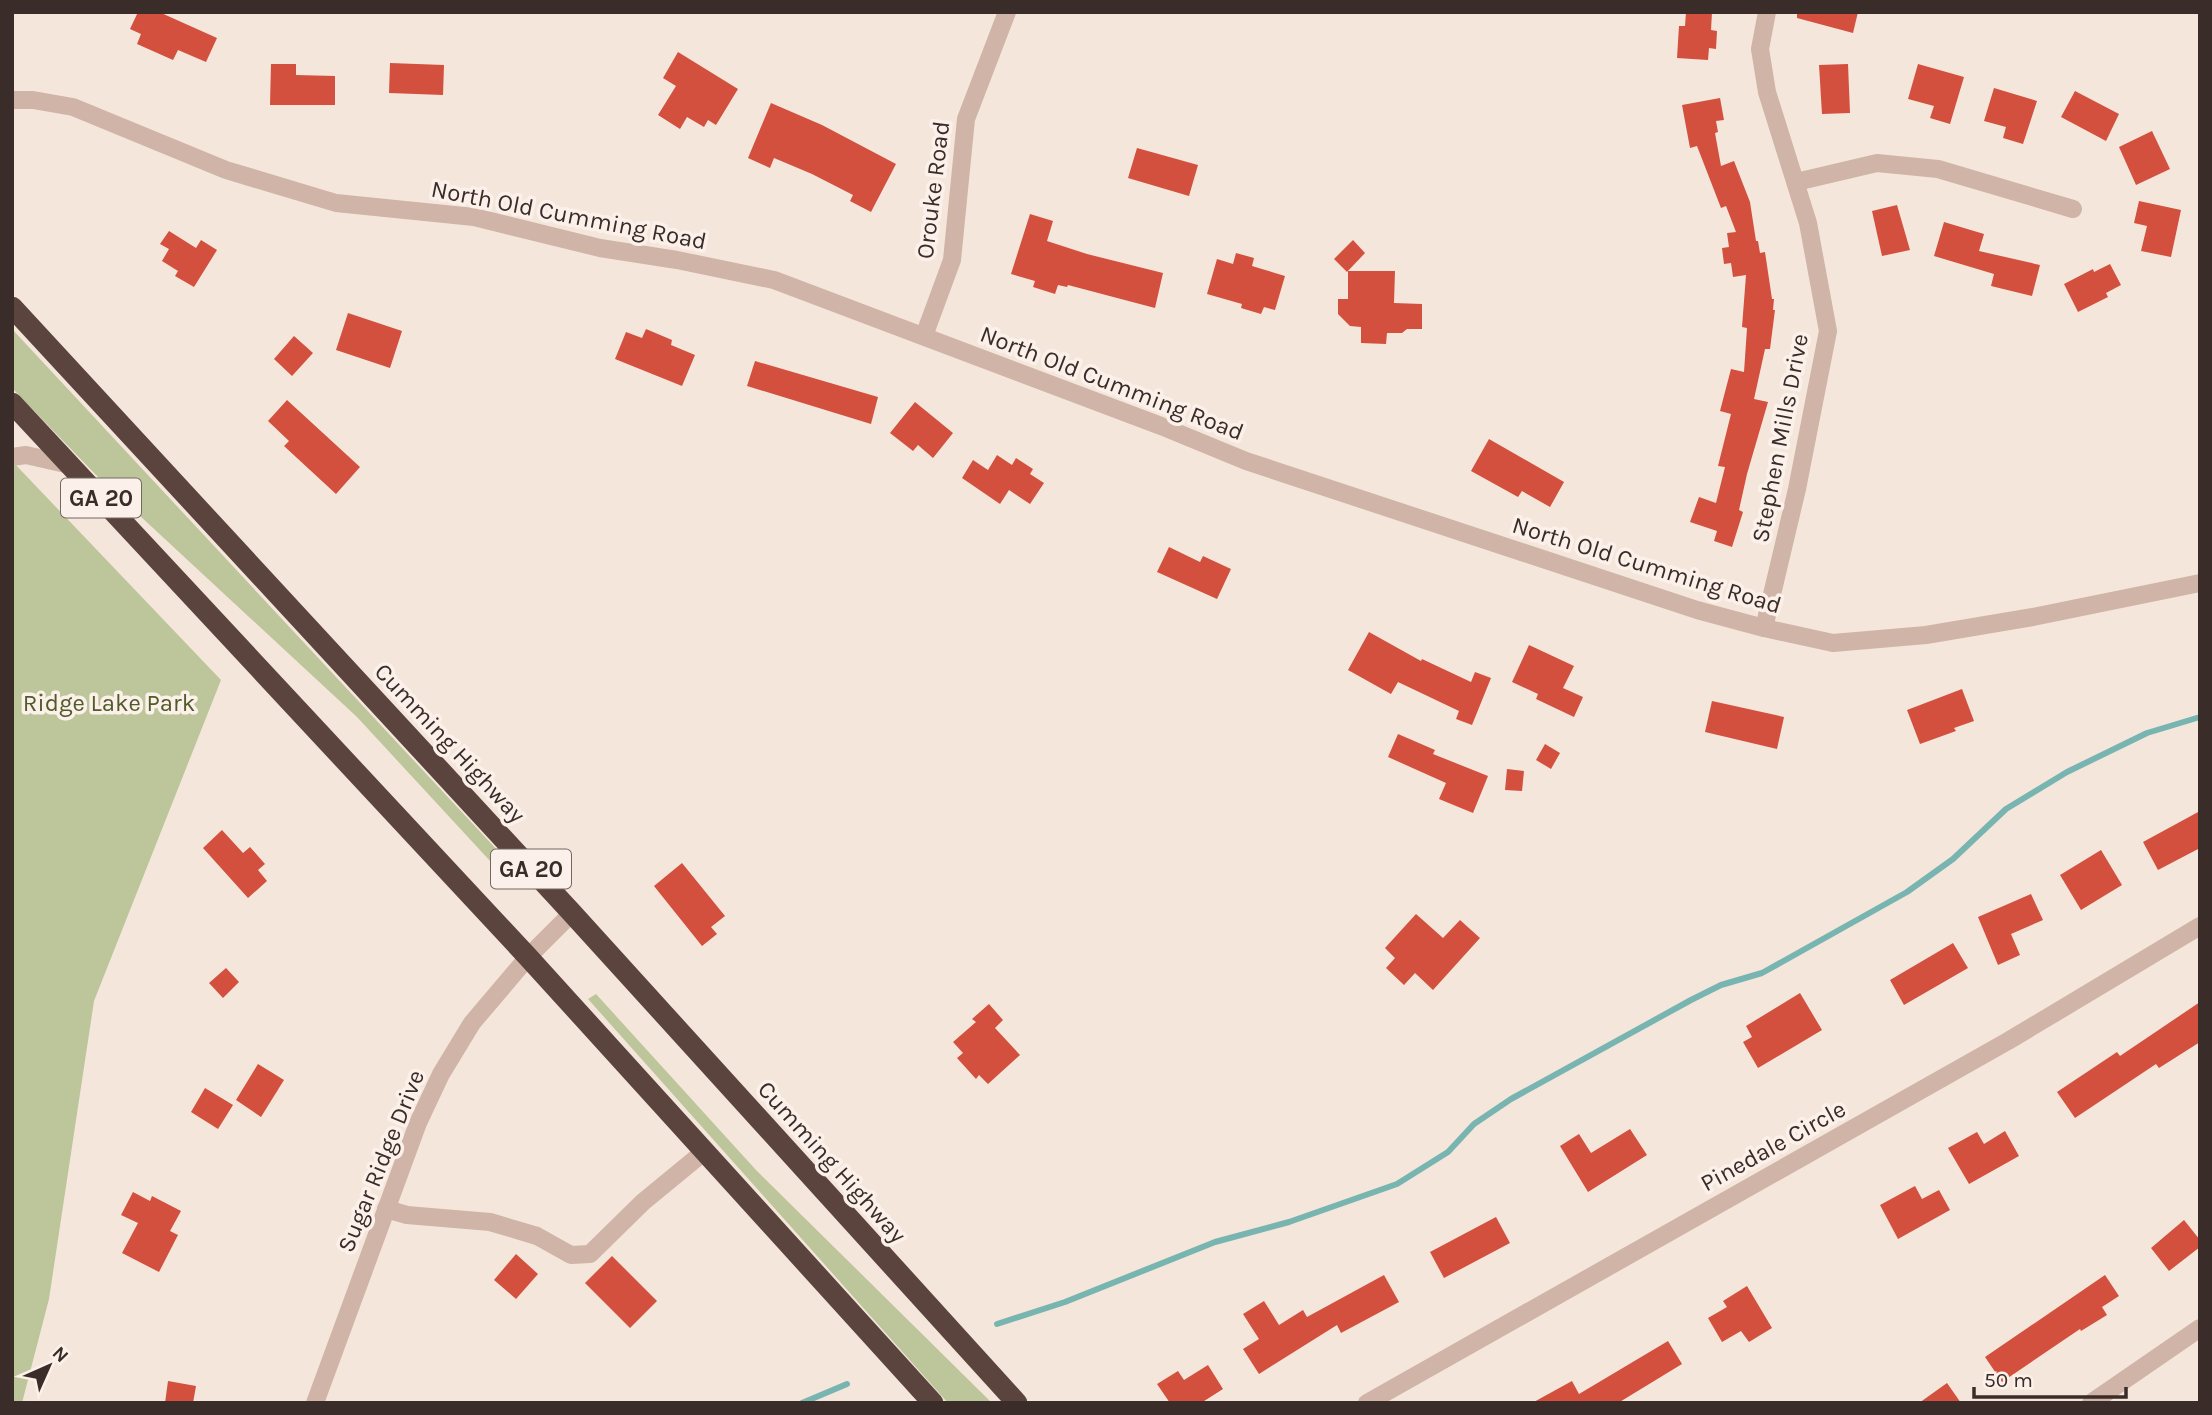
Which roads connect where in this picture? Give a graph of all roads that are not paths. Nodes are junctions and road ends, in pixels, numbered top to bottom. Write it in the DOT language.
graph roads {
  1 [pos="1007,12"];
  2 [pos="1767,12"];
  3 [pos="12,100"];
  4 [pos="1796,182"];
  5 [pos="2073,209"];
  6 [pos="12,307"];
  7 [pos="924,336"];
  8 [pos="12,403"];
  9 [pos="12,457"];
  10 [pos="70,465"];
  11 [pos="2200,583"];
  12 [pos="1764,628"];
  13 [pos="572,913"];
  14 [pos="2200,926"];
  15 [pos="528,957"];
  16 [pos="705,1151"];
  17 [pos="386,1209"];
  18 [pos="2200,1328"];
  19 [pos="315,1403"];
  20 [pos="933,1403"];
  21 [pos="1017,1403"];
  22 [pos="1367,1403"];
  23 [pos="2091,1403"];
  1 -- 7 [label="street, Orouke Road"];
  2 -- 4 [label="street, Stephen Mills Drive"];
  3 -- 7 [label="street, North Old Cumming Road"];
  4 -- 5 [label="street"];
  4 -- 12 [label="street, Stephen Mills Drive"];
  6 -- 13 [label="highway, Cumming Highway / GA 20"];
  7 -- 12 [label="street, North Old Cumming Road"];
  8 -- 10 [label="highway, GA 20"];
  9 -- 10 [label="street"];
  10 -- 15 [label="highway, GA 20"];
  11 -- 12 [label="street, North Old Cumming Road"];
  13 -- 15 [label="street, Sugar Ridge Drive"];
  13 -- 21 [label="highway, Cumming Highway / GA 20"];
  14 -- 22 [label="street, Pinedale Circle"];
  15 -- 16 [label="highway, GA 20"];
  15 -- 17 [label="street, Sugar Ridge Drive"];
  16 -- 17 [label="street"];
  16 -- 20 [label="highway, GA 20"];
  17 -- 19 [label="street, Sugar Ridge Drive"];
  18 -- 23 [label="street"];
}
